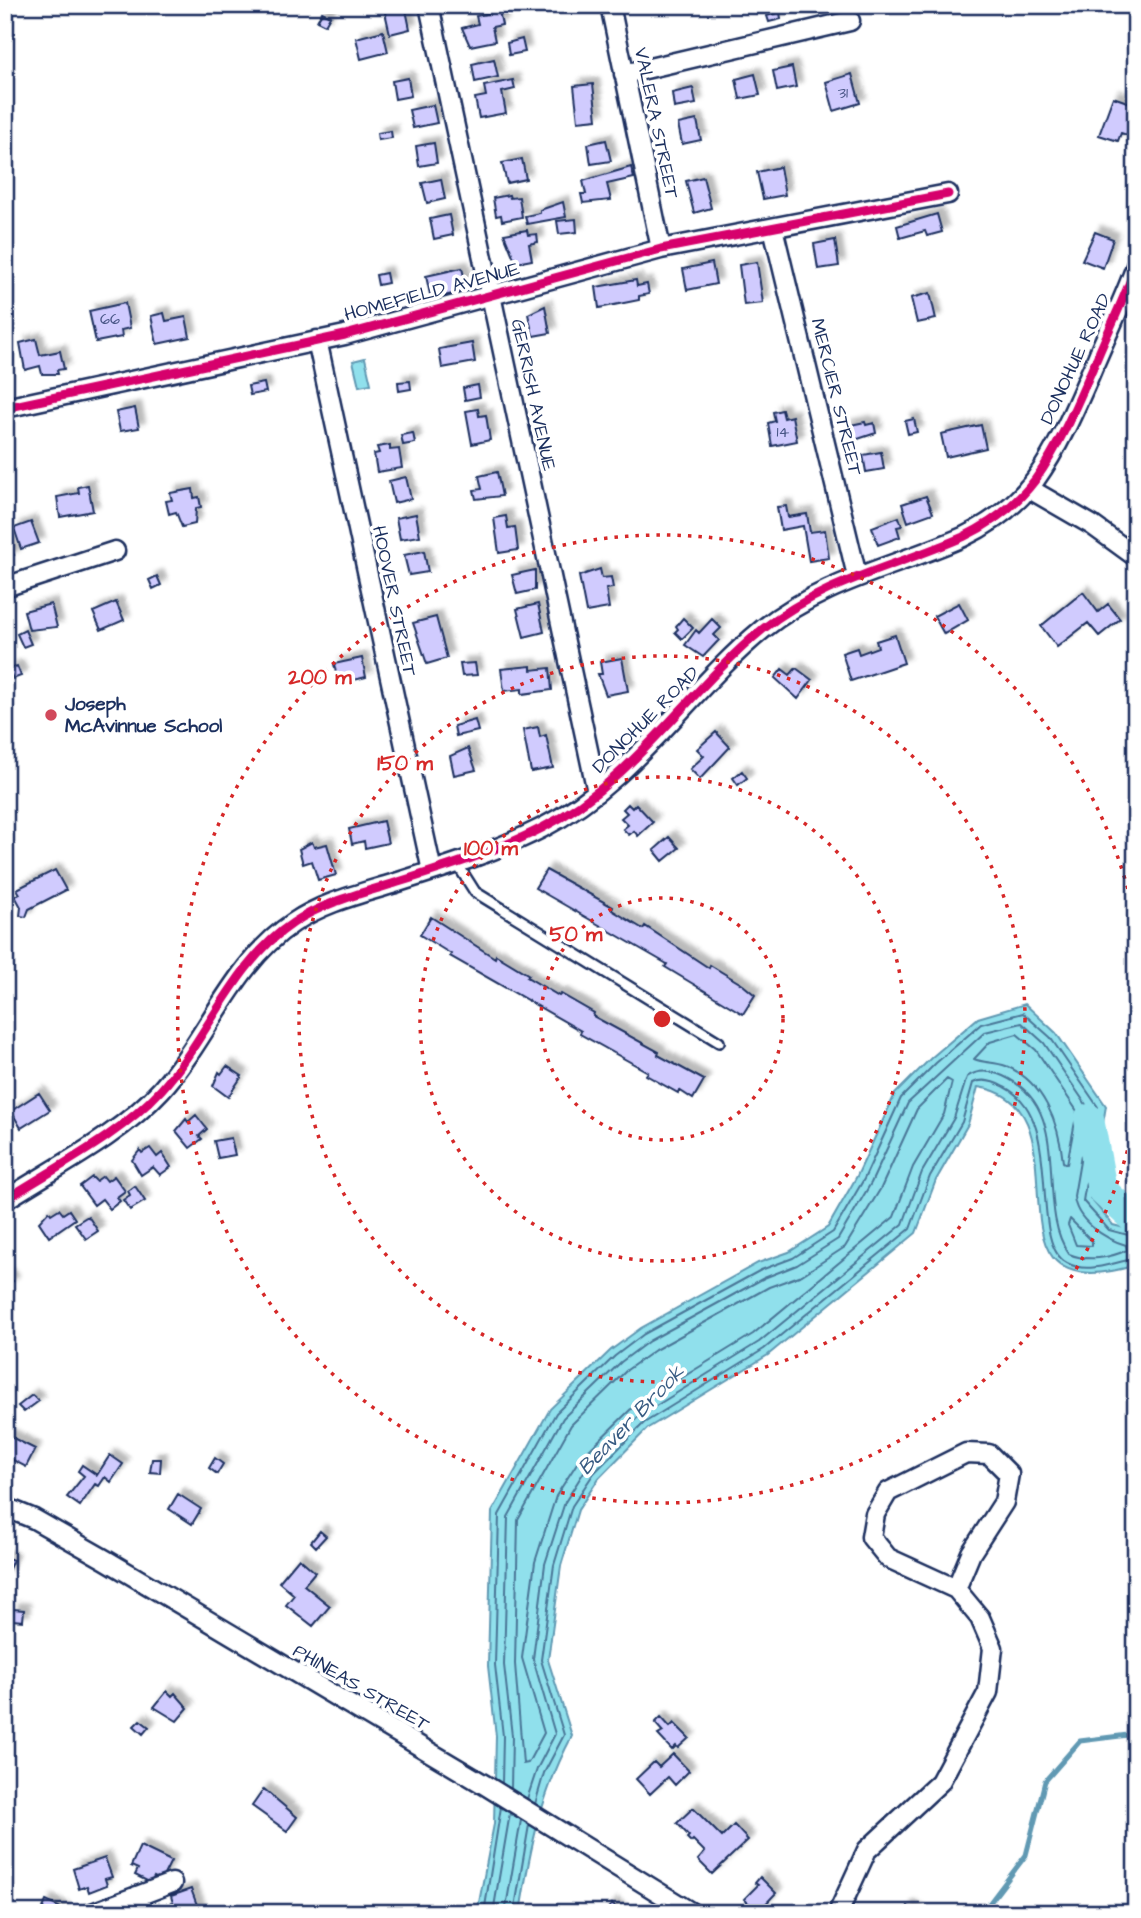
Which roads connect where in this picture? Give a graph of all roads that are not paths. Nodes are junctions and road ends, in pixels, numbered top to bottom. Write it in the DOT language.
graph roads {
  1 [pos="429,5"];
  2 [pos="610,5"];
  3 [pos="850,21"];
  4 [pos="624,74"];
  5 [pos="948,194"];
  6 [pos="773,228"];
  7 [pos="661,249"];
  8 [pos="1136,266"];
  9 [pos="491,293"];
  10 [pos="317,341"];
  11 [pos="5,408"];
  12 [pos="1028,488"];
  13 [pos="115,551"];
  14 [pos="1136,557"];
  15 [pos="857,576"];
  16 [pos="5,587"];
  17 [pos="597,792"];
  18 [pos="456,862"];
  19 [pos="432,870"];
  20 [pos="719,1042"];
  21 [pos="5,1200"];
  22 [pos="5,1507"];
  23 [pos="956,1589"];
  24 [pos="172,1883"];
  25 [pos="137,1896"];
  26 [pos="92,1913"];
  27 [pos="145,1913"];
  28 [pos="692,1913"];
  29 [pos="838,1913"];
  1 -- 9 [label="street, GERRISH AVENUE"];
  2 -- 4 [label="street, VALERA STREET"];
  3 -- 4 [label="street"];
  4 -- 7 [label="street, VALERA STREET"];
  5 -- 6 [label="street, HOMEFIELD AVENUE"];
  6 -- 7 [label="street, HOMEFIELD AVENUE"];
  6 -- 15 [label="street, MERCIER STREET"];
  7 -- 9 [label="street, HOMEFIELD AVENUE"];
  8 -- 12 [label="street, DONOHUE ROAD"];
  9 -- 10 [label="street, HOMEFIELD AVENUE"];
  9 -- 17 [label="street, GERRISH AVENUE"];
  10 -- 11 [label="street, HOMEFIELD AVENUE"];
  10 -- 19 [label="street, HOOVER STREET"];
  12 -- 14 [label="street"];
  12 -- 15 [label="street, DONOHUE ROAD"];
  13 -- 16 [label="street"];
  15 -- 17 [label="street, DONOHUE ROAD"];
  17 -- 18 [label="street, DONOHUE ROAD"];
  18 -- 19 [label="street, DONOHUE ROAD"];
  18 -- 20 [label="lane"];
  19 -- 21 [label="street, DONOHUE ROAD"];
  22 -- 28 [label="street, PHINEAS STREET"];
  23 -- 23 [label="street"];
  23 -- 29 [label="street"];
  24 -- 25 [label="street"];
  25 -- 26 [label="street"];
  25 -- 27 [label="street"];
}
